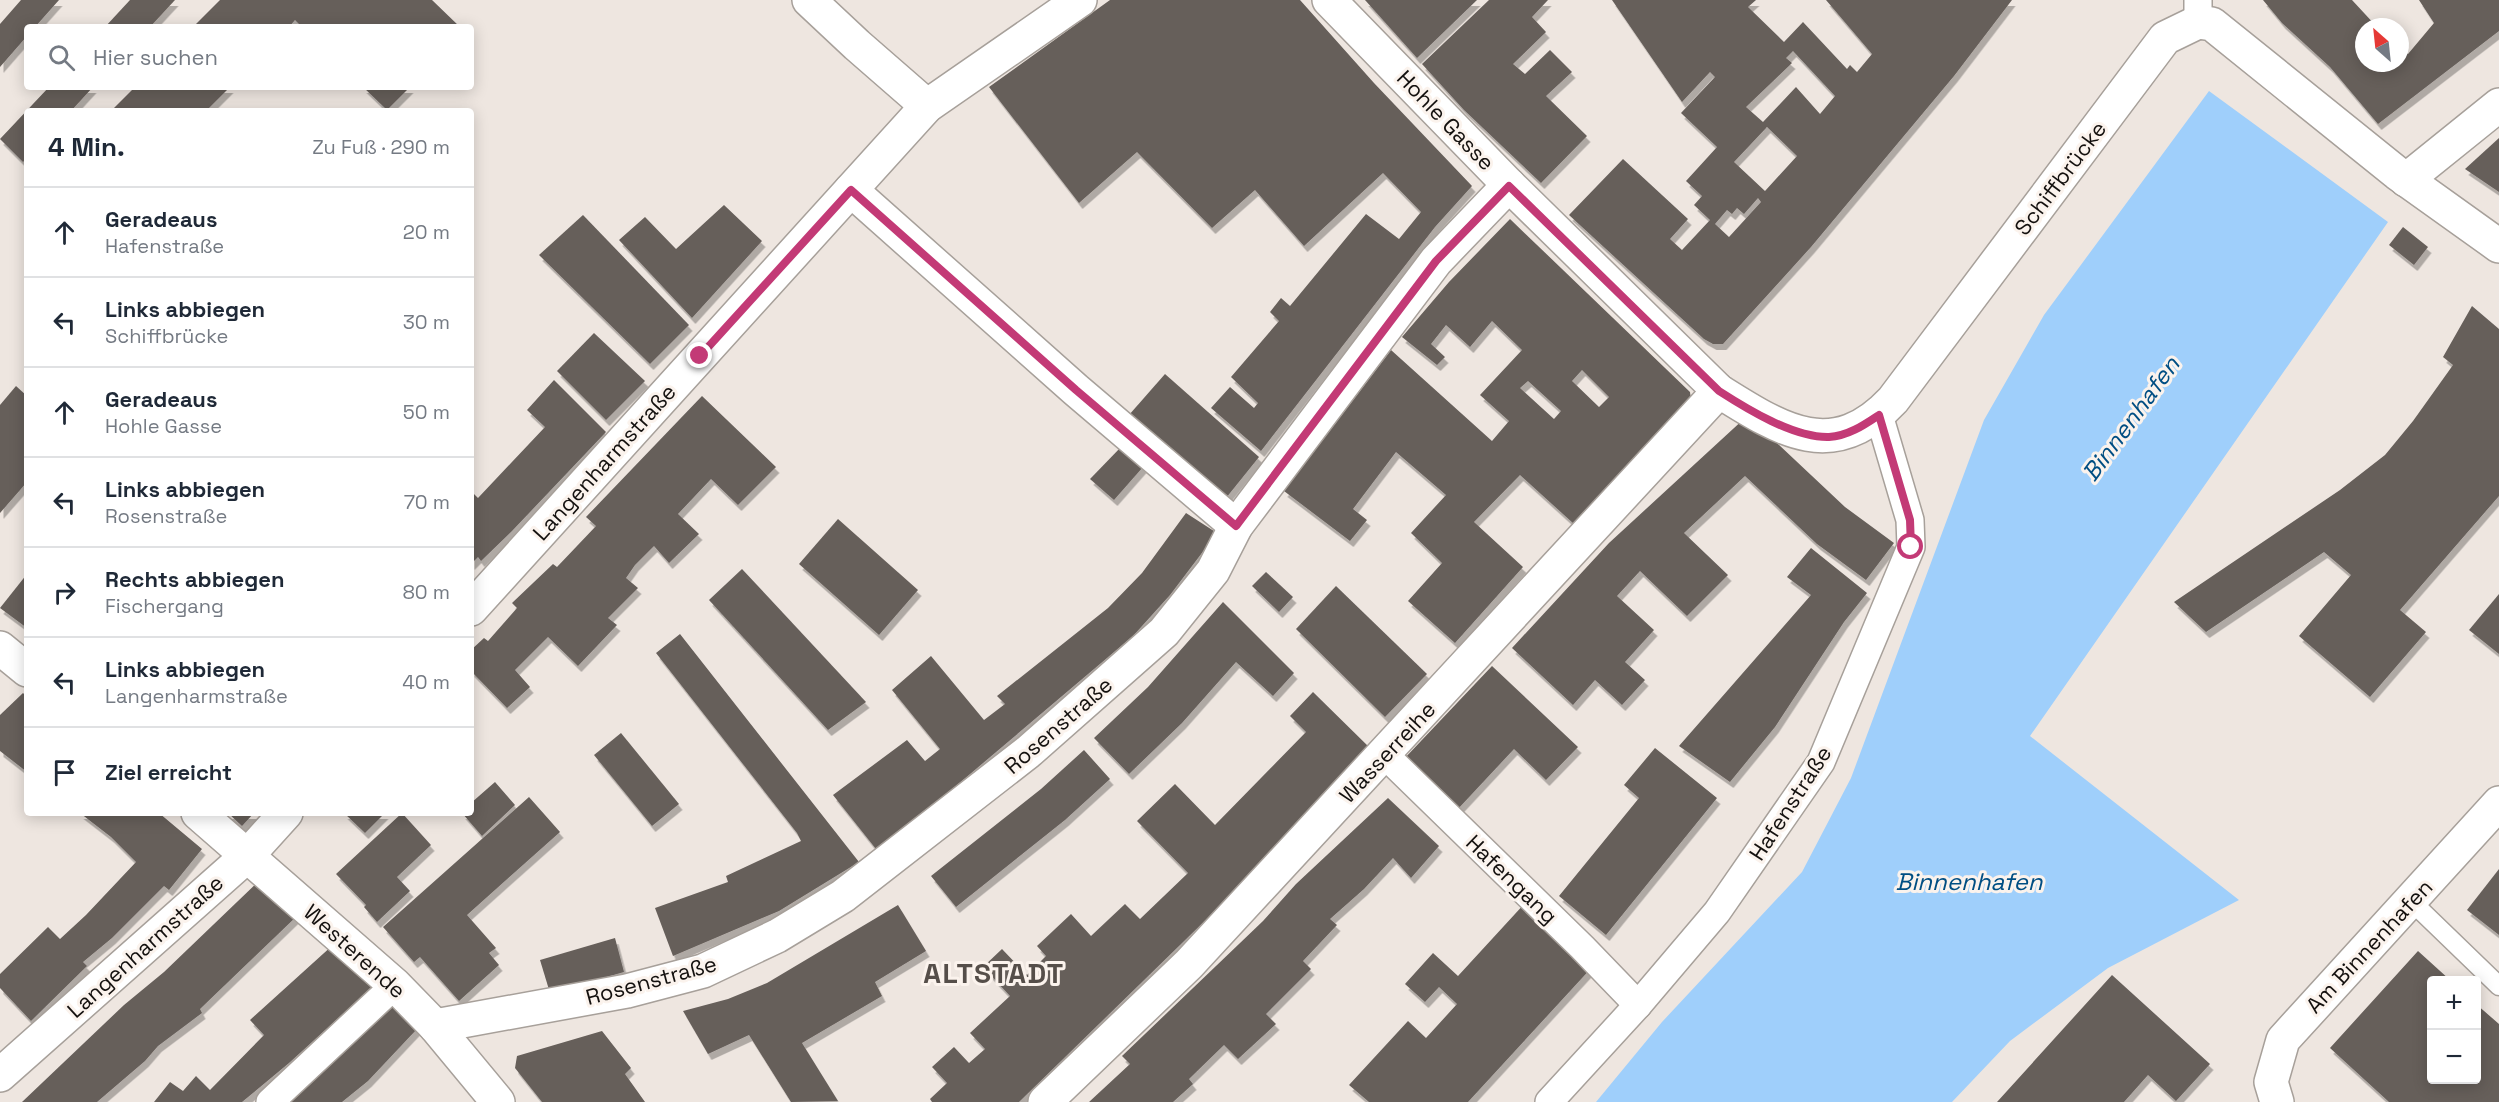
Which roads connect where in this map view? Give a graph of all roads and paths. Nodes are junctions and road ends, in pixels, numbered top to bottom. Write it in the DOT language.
graph roads {
  1 [pos="809,0"];
  2 [pos="1080,0"];
  3 [pos="1329,0"];
  4 [pos="2198,11"];
  5 [pos="2499,105"];
  6 [pos="927,106"];
  7 [pos="2406,180"];
  8 [pos="1509,186"];
  9 [pos="851,190"];
  10 [pos="2499,246"];
  11 [pos="1719,391"];
  12 [pos="1879,415"];
  13 [pos="1236,526"];
  14 [pos="474,606"];
  15 [pos="0,648"];
  16 [pos="24,668"];
  17 [pos="1385,755"];
  18 [pos="2499,803"];
  19 [pos="202,816"];
  20 [pos="283,816"];
  21 [pos="248,855"];
  22 [pos="2411,901"];
  23 [pos="395,985"];
  24 [pos="2499,986"];
  25 [pos="1638,1005"];
  26 [pos="435,1026"];
  27 [pos="0,1074"];
  28 [pos="270,1102"];
  29 [pos="498,1102"];
  30 [pos="1045,1102"];
  31 [pos="1549,1102"];
  32 [pos="2277,1102"];
  1 -- 6 [label="street"];
  2 -- 6 [label="street, Langenharmstraße"];
  3 -- 8 [label="street, Hohle Gasse"];
  4 -- 7 [label="street, Schiffbrücke"];
  4 -- 12 [label="street, Schiffbrücke"];
  5 -- 7 [label="street"];
  6 -- 9 [label="street, Langenharmstraße"];
  7 -- 10 [label="street, Schiffbrücke"];
  8 -- 11 [label="street, Hohle Gasse"];
  8 -- 13 [label="street, Rosenstraße"];
  9 -- 13 [label="street"];
  9 -- 14 [label="street, Langenharmstraße"];
  11 -- 12 [label="street, Schiffbrücke"];
  11 -- 17 [label="street, Wasserreihe"];
  12 -- 25 [label="street, Hafenstraße"];
  13 -- 26 [label="street, Rosenstraße"];
  15 -- 16 [label="street"];
  17 -- 25 [label="street, Hafengang"];
  17 -- 30 [label="street, Wasserreihe"];
  18 -- 22 [label="street, Am Binnenhafen"];
  19 -- 21 [label="street, Westerende"];
  20 -- 21 [label="street, Langenharmstraße"];
  21 -- 23 [label="street, Westerende"];
  21 -- 27 [label="street, Langenharmstraße"];
  22 -- 24 [label="lane"];
  22 -- 32 [label="street, Am Binnenhafen"];
  23 -- 26 [label="street, Westerende"];
  23 -- 28 [label="street"];
  25 -- 31 [label="street, Hafenstraße"];
  26 -- 29 [label="street, Westerende"];
}
